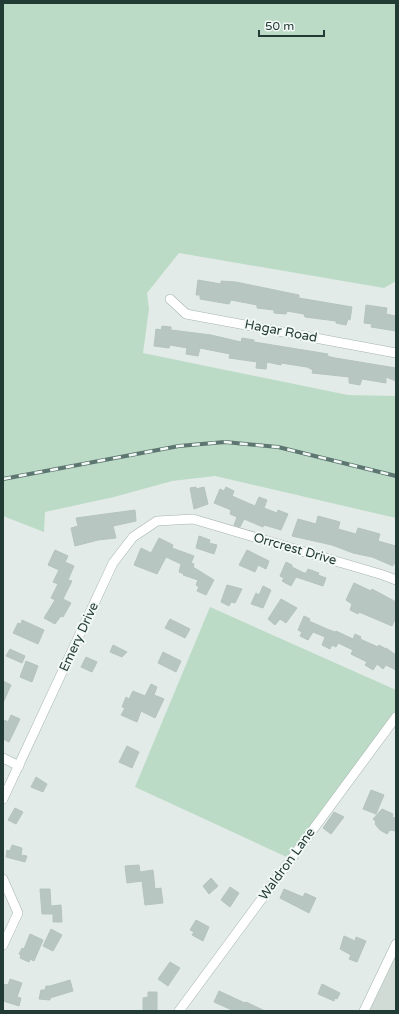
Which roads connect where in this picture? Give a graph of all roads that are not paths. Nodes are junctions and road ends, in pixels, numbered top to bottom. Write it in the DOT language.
graph roads {
  1 [pos="170,299"];
  2 [pos="396,353"];
  3 [pos="193,520"];
  4 [pos="396,580"];
  5 [pos="396,717"];
  6 [pos="3,758"];
  7 [pos="19,766"];
  8 [pos="3,799"];
  9 [pos="3,879"];
  10 [pos="3,944"];
  11 [pos="396,944"];
  12 [pos="179,1011"];
  13 [pos="364,1011"];
  1 -- 2 [label="street, Hagar Road"];
  3 -- 4 [label="street, Orrcrest Drive"];
  3 -- 7 [label="street, Emery Drive"];
  5 -- 12 [label="street, Waldron Lane"];
  6 -- 7 [label="street"];
  7 -- 8 [label="street, Emery Drive"];
  9 -- 10 [label="street"];
  11 -- 13 [label="street"];
}
